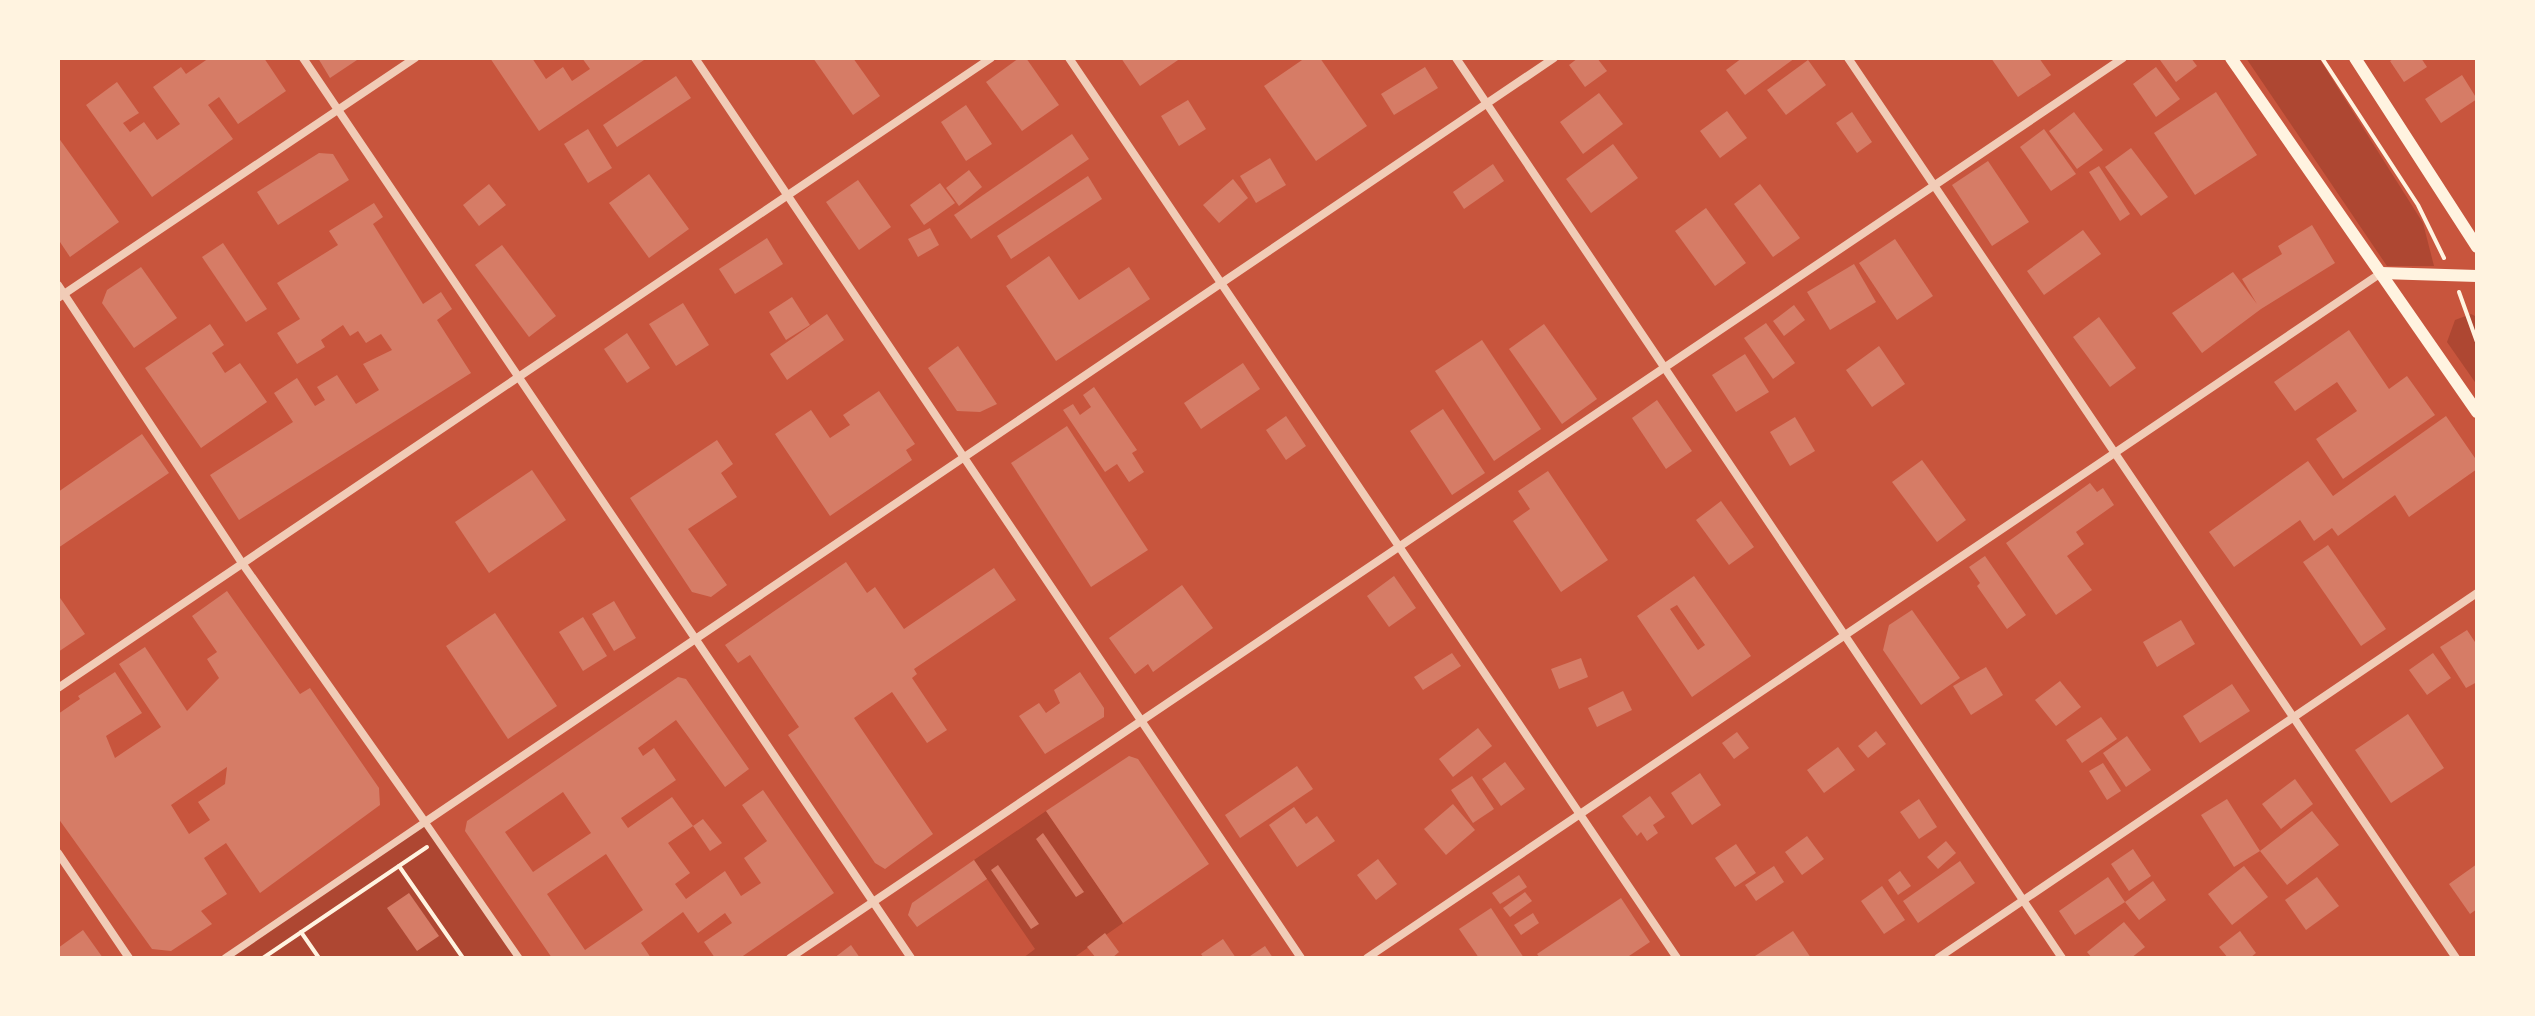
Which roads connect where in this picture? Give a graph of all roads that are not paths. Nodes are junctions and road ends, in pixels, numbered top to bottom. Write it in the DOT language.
graph roads {
  1 [pos="303,58"];
  2 [pos="415,58"];
  3 [pos="695,58"];
  4 [pos="991,58"];
  5 [pos="1069,58"];
  6 [pos="1456,58"];
  7 [pos="1554,58"];
  8 [pos="1848,58"];
  9 [pos="2123,58"];
  10 [pos="2231,58"];
  11 [pos="2355,58"];
  12 [pos="1487,104"];
  13 [pos="338,110"];
  14 [pos="1933,185"];
  15 [pos="788,195"];
  16 [pos="2477,247"];
  17 [pos="2381,273"];
  18 [pos="2477,276"];
  19 [pos="1221,284"];
  20 [pos="58,285"];
  21 [pos="61,296"];
  22 [pos="1664,367"];
  23 [pos="519,377"];
  24 [pos="2477,412"];
  25 [pos="2115,453"];
  26 [pos="964,456"];
  27 [pos="1399,546"];
  28 [pos="242,563"];
  29 [pos="2477,593"];
  30 [pos="1845,636"];
  31 [pos="696,640"];
  32 [pos="58,688"];
  33 [pos="2294,718"];
  34 [pos="1141,720"];
  35 [pos="1580,815"];
  36 [pos="425,822"];
  37 [pos="58,853"];
  38 [pos="2023,901"];
  39 [pos="873,902"];
  40 [pos="129,958"];
  41 [pos="225,958"];
  42 [pos="519,958"];
  43 [pos="790,958"];
  44 [pos="911,958"];
  45 [pos="1301,958"];
  46 [pos="1367,958"];
  47 [pos="1677,958"];
  48 [pos="1938,958"];
  49 [pos="2062,958"];
  50 [pos="2456,958"];
  1 -- 13 [label="street"];
  2 -- 13 [label="street"];
  3 -- 15 [label="street"];
  4 -- 15 [label="street"];
  5 -- 19 [label="street"];
  6 -- 12 [label="street"];
  7 -- 12 [label="street"];
  8 -- 14 [label="street"];
  9 -- 14 [label="street"];
  10 -- 17 [label="main road"];
  11 -- 16 [label="main road"];
  12 -- 19 [label="street"];
  12 -- 22 [label="street"];
  13 -- 21 [label="street"];
  13 -- 23 [label="street"];
  14 -- 22 [label="street"];
  14 -- 25 [label="street"];
  15 -- 23 [label="street"];
  15 -- 26 [label="street"];
  17 -- 18 [label="main road"];
  17 -- 24 [label="main road"];
  17 -- 25 [label="street"];
  19 -- 26 [label="street"];
  19 -- 27 [label="street"];
  20 -- 21 [label="street"];
  21 -- 28 [label="street"];
  22 -- 27 [label="street"];
  22 -- 30 [label="street"];
  23 -- 28 [label="street"];
  23 -- 31 [label="street"];
  25 -- 30 [label="street"];
  25 -- 33 [label="street"];
  26 -- 31 [label="street"];
  26 -- 34 [label="street"];
  27 -- 34 [label="street"];
  27 -- 35 [label="street"];
  28 -- 32 [label="street"];
  28 -- 36 [label="street"];
  29 -- 33 [label="street"];
  30 -- 35 [label="street"];
  30 -- 38 [label="street"];
  31 -- 36 [label="street"];
  31 -- 39 [label="street"];
  33 -- 38 [label="street"];
  33 -- 50 [label="street"];
  34 -- 39 [label="street"];
  34 -- 45 [label="street"];
  35 -- 46 [label="street"];
  35 -- 47 [label="street"];
  36 -- 41 [label="street"];
  36 -- 42 [label="street"];
  37 -- 40 [label="street"];
  38 -- 48 [label="street"];
  38 -- 49 [label="street"];
  39 -- 43 [label="street"];
  39 -- 44 [label="street"];
}
